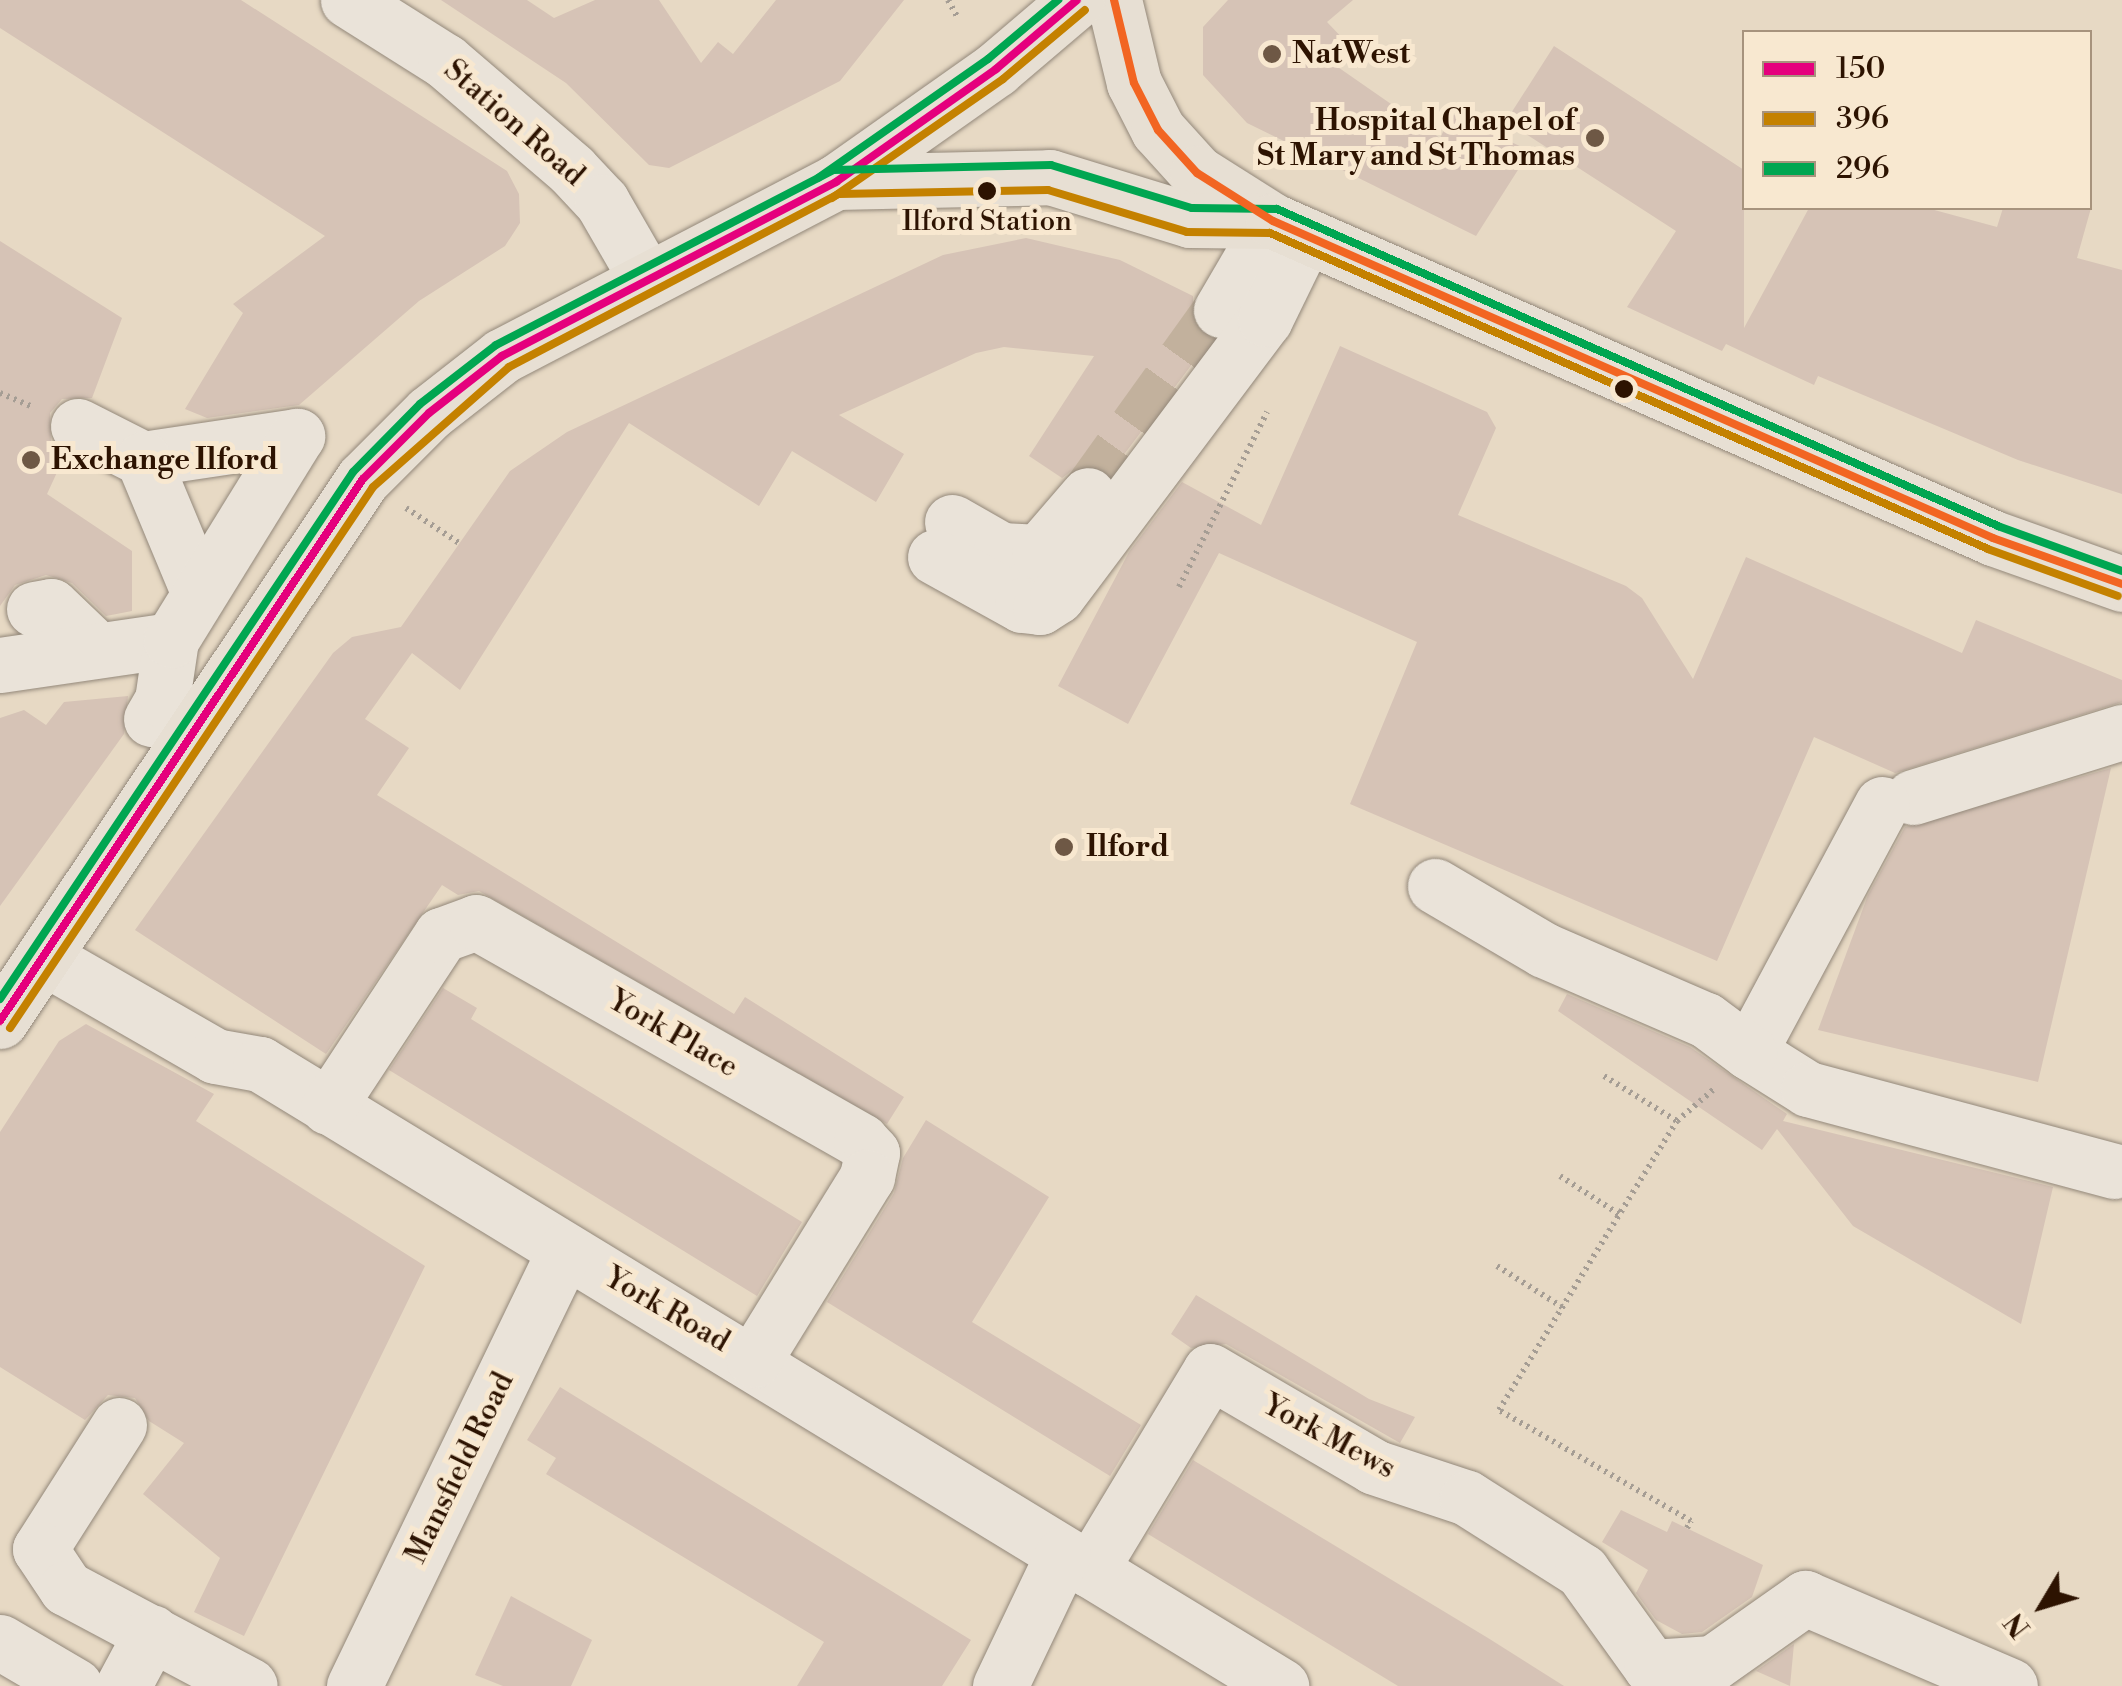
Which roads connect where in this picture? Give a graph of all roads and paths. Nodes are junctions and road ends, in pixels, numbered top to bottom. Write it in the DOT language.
graph roads {
  1 [pos="348,0"];
  2 [pos="948,0"];
  3 [pos="1077,0"];
  4 [pos="1114,0"];
  5 [pos="958,16"];
  6 [pos="836,182"];
  7 [pos="1289,228"];
  8 [pos="647,280"];
  9 [pos="1221,310"];
  10 [pos="1276,395"];
  11 [pos="78,426"];
  12 [pos="143,459"];
  13 [pos="1088,495"];
  14 [pos="397,502"];
  15 [pos="459,543"];
  16 [pos="2122,584"];
  17 [pos="1179,587"];
  18 [pos="198,589"];
  19 [pos="171,640"];
  20 [pos="26,644"];
  21 [pos="151,718"];
  22 [pos="2122,732"];
  23 [pos="1435,886"];
  24 [pos="43,957"];
  25 [pos="0,1021"];
  26 [pos="1749,1052"];
  27 [pos="1604,1076"];
  28 [pos="328,1107"];
  29 [pos="2119,1162"];
  30 [pos="1560,1176"];
  31 [pos="1620,1214"];
  32 [pos="566,1250"];
  33 [pos="1498,1266"];
  34 [pos="1562,1307"];
  35 [pos="754,1360"];
  36 [pos="119,1425"];
  37 [pos="1686,1528"];
  38 [pos="1076,1562"];
  39 [pos="152,1632"];
  40 [pos="0,1642"];
  41 [pos="1647,1676"];
  42 [pos="74,1686"];
  43 [pos="123,1686"];
  44 [pos="250,1686"];
  45 [pos="354,1686"];
  46 [pos="1000,1686"];
  47 [pos="1280,1686"];
  48 [pos="2010,1686"];
  1 -- 8 [label="street, Station Road"];
  2 -- 5 [label="path"];
  3 -- 6 [label="main road"];
  4 -- 7 [label="main road"];
  6 -- 7 [label="main road"];
  6 -- 8 [label="main road"];
  7 -- 9 [label="street"];
  7 -- 13 [label="street"];
  7 -- 16 [label="main road"];
  8 -- 24 [label="main road"];
  10 -- 17 [label="path"];
  11 -- 12 [label="street"];
  12 -- 18 [label="street"];
  12 -- 18 [label="street"];
  14 -- 15 [label="path"];
  18 -- 19 [label="street"];
  19 -- 20 [label="street"];
  19 -- 21 [label="street"];
  22 -- 26 [label="street"];
  23 -- 26 [label="street"];
  24 -- 25 [label="main road"];
  24 -- 28 [label="street, York Road"];
  26 -- 29 [label="street"];
  27 -- 31 [label="path"];
  28 -- 32 [label="street, York Road"];
  28 -- 35 [label="street, York Place"];
  30 -- 31 [label="path"];
  31 -- 34 [label="path"];
  32 -- 35 [label="street, York Road"];
  32 -- 45 [label="street, Mansfield Road"];
  33 -- 34 [label="path"];
  34 -- 37 [label="path"];
  35 -- 38 [label="street, York Road"];
  36 -- 39 [label="street"];
  38 -- 41 [label="street, York Mews"];
  38 -- 46 [label="street"];
  38 -- 47 [label="street, York Road"];
  39 -- 43 [label="street"];
  39 -- 44 [label="street"];
  40 -- 42 [label="street"];
  41 -- 48 [label="street"];
}
